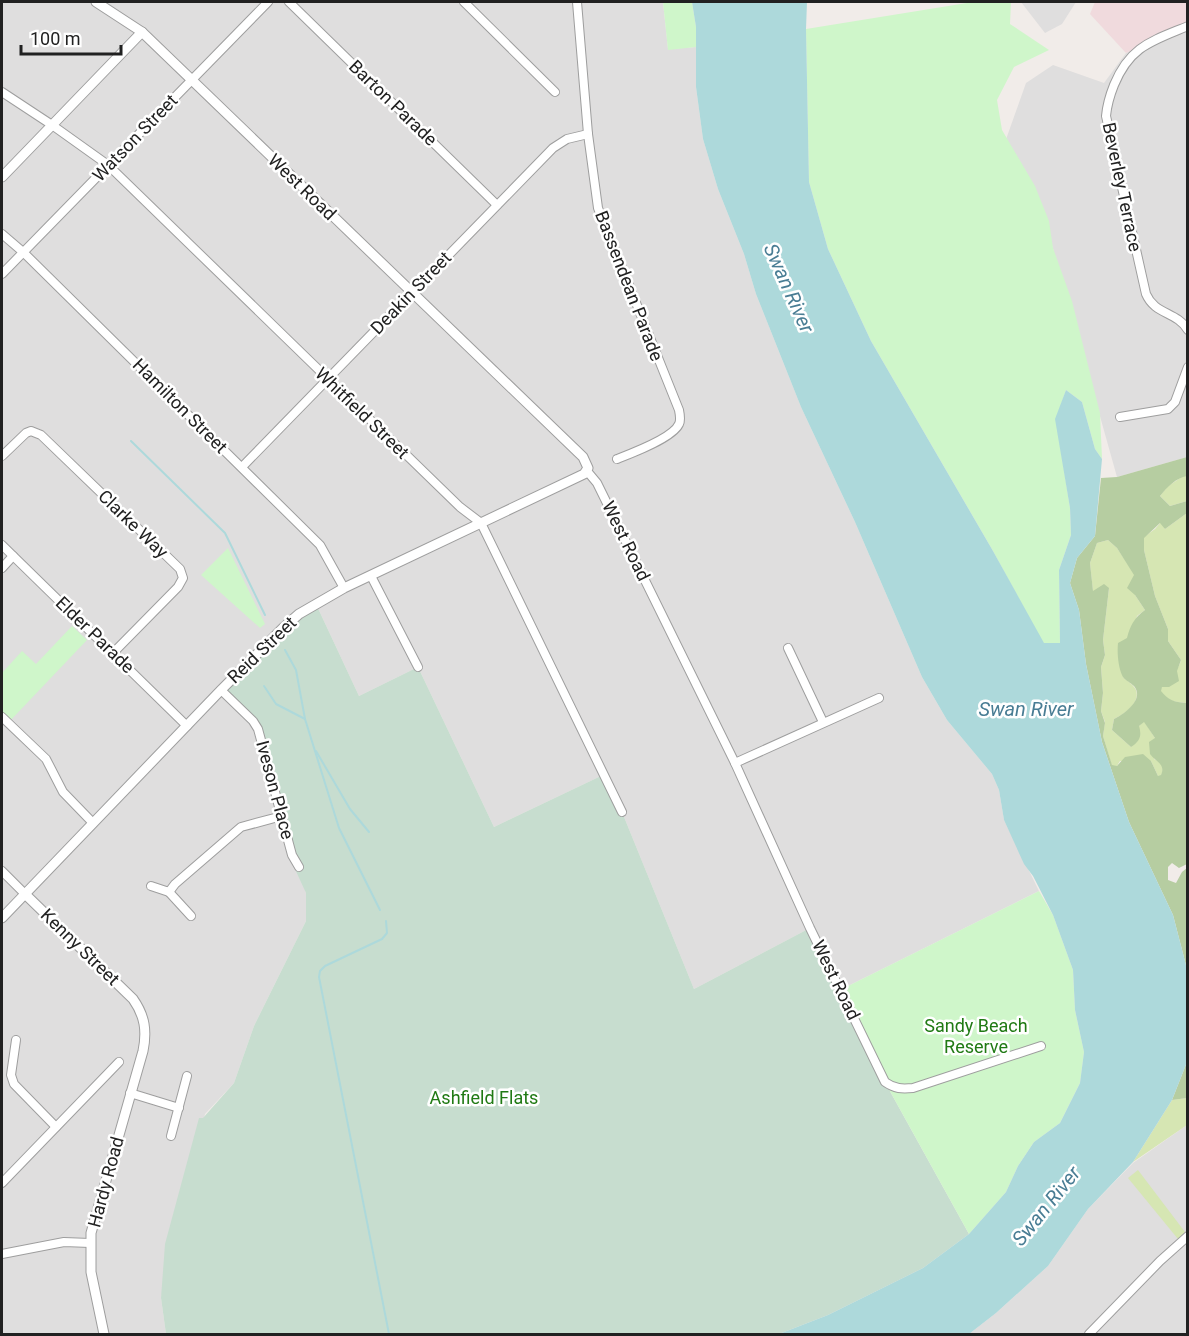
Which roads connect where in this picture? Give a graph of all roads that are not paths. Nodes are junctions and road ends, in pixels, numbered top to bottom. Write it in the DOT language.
graph roads {
  1 [pos="268,2"];
  2 [pos="290,2"];
  3 [pos="464,2"];
  4 [pos="577,2"];
  5 [pos="103,3"];
  6 [pos="1188,26"];
  7 [pos="142,32"];
  8 [pos="192,80"];
  9 [pos="2,92"];
  10 [pos="555,92"];
  11 [pos="52,125"];
  12 [pos="588,134"];
  13 [pos="108,165"];
  14 [pos="2,177"];
  15 [pos="497,205"];
  16 [pos="2,234"];
  17 [pos="23,252"];
  18 [pos="2,274"];
  19 [pos="412,293"];
  20 [pos="1188,330"];
  21 [pos="1188,367"];
  22 [pos="327,380"];
  23 [pos="1120,417"];
  24 [pos="2,456"];
  25 [pos="616,459"];
  26 [pos="242,467"];
  27 [pos="587,471"];
  28 [pos="481,523"];
  29 [pos="2,545"];
  30 [pos="13,556"];
  31 [pos="2,568"];
  32 [pos="371,576"];
  33 [pos="344,588"];
  34 [pos="788,648"];
  35 [pos="113,653"];
  36 [pos="418,667"];
  37 [pos="221,690"];
  38 [pos="879,698"];
  39 [pos="2,717"];
  40 [pos="823,722"];
  41 [pos="187,726"];
  42 [pos="735,763"];
  43 [pos="622,812"];
  44 [pos="282,816"];
  45 [pos="93,823"];
  46 [pos="299,867"];
  47 [pos="2,872"];
  48 [pos="150,886"];
  49 [pos="169,892"];
  50 [pos="25,894"];
  51 [pos="191,916"];
  52 [pos="2,918"];
  53 [pos="146,1031"];
  54 [pos="16,1040"];
  55 [pos="1041,1046"];
  56 [pos="119,1062"];
  57 [pos="187,1076"];
  58 [pos="130,1093"];
  59 [pos="178,1108"];
  60 [pos="56,1127"];
  61 [pos="171,1136"];
  62 [pos="2,1184"];
  63 [pos="1188,1236"];
  64 [pos="90,1243"];
  65 [pos="2,1254"];
  66 [pos="104,1335"];
  67 [pos="1089,1335"];
  1 -- 8 [label="street, Watson Street"];
  2 -- 15 [label="street, Barton Parade"];
  3 -- 10 [label="street"];
  4 -- 12 [label="street, Bassendean Parade"];
  5 -- 7 [label="street, West Road"];
  6 -- 20 [label="street, Beverley Terrace"];
  7 -- 8 [label="street, West Road"];
  7 -- 11 [label="street"];
  8 -- 13 [label="street, Watson Street"];
  8 -- 19 [label="street, West Road"];
  9 -- 11 [label="street, Whitfield Street"];
  11 -- 13 [label="street, Whitfield Street"];
  11 -- 14 [label="street"];
  12 -- 15 [label="street, Deakin Street"];
  12 -- 25 [label="street, Bassendean Parade"];
  13 -- 17 [label="street, Watson Street"];
  13 -- 22 [label="street, Whitfield Street"];
  15 -- 19 [label="street, Deakin Street"];
  16 -- 17 [label="street, Hamilton Street"];
  17 -- 18 [label="street, Watson Street"];
  17 -- 26 [label="street, Hamilton Street"];
  19 -- 22 [label="street, Deakin Street"];
  19 -- 27 [label="street, West Road"];
  21 -- 23 [label="street"];
  22 -- 26 [label="street, Deakin Street"];
  22 -- 28 [label="street, Whitfield Street"];
  24 -- 35 [label="street, Clarke Way"];
  26 -- 33 [label="street, Hamilton Street"];
  27 -- 28 [label="street, Reid Street"];
  27 -- 42 [label="street, West Road"];
  28 -- 32 [label="street, Reid Street"];
  28 -- 43 [label="street, Whitfield Street"];
  29 -- 30 [label="street, Elder Parade"];
  30 -- 31 [label="street"];
  30 -- 35 [label="street, Elder Parade"];
  32 -- 33 [label="street, Reid Street"];
  32 -- 36 [label="street"];
  33 -- 37 [label="street, Reid Street"];
  34 -- 40 [label="street"];
  35 -- 41 [label="street, Elder Parade"];
  37 -- 41 [label="street, Reid Street"];
  37 -- 44 [label="street, Iveson Place"];
  38 -- 40 [label="street"];
  39 -- 45 [label="street"];
  40 -- 42 [label="street"];
  41 -- 45 [label="street, Reid Street"];
  42 -- 55 [label="street, West Road"];
  44 -- 46 [label="street, Iveson Place"];
  44 -- 49 [label="street"];
  45 -- 50 [label="street, Reid Street"];
  47 -- 50 [label="street, Kenny Street"];
  48 -- 49 [label="street"];
  49 -- 51 [label="street"];
  50 -- 52 [label="street, Reid Street"];
  50 -- 53 [label="street, Kenny Street"];
  53 -- 58 [label="street, Hardy Road"];
  54 -- 60 [label="street"];
  56 -- 60 [label="street"];
  57 -- 59 [label="street"];
  58 -- 59 [label="street"];
  58 -- 64 [label="street, Hardy Road"];
  59 -- 61 [label="street"];
  60 -- 62 [label="street"];
  63 -- 67 [label="street"];
  64 -- 65 [label="street"];
  64 -- 66 [label="street, Hardy Road"];
}
